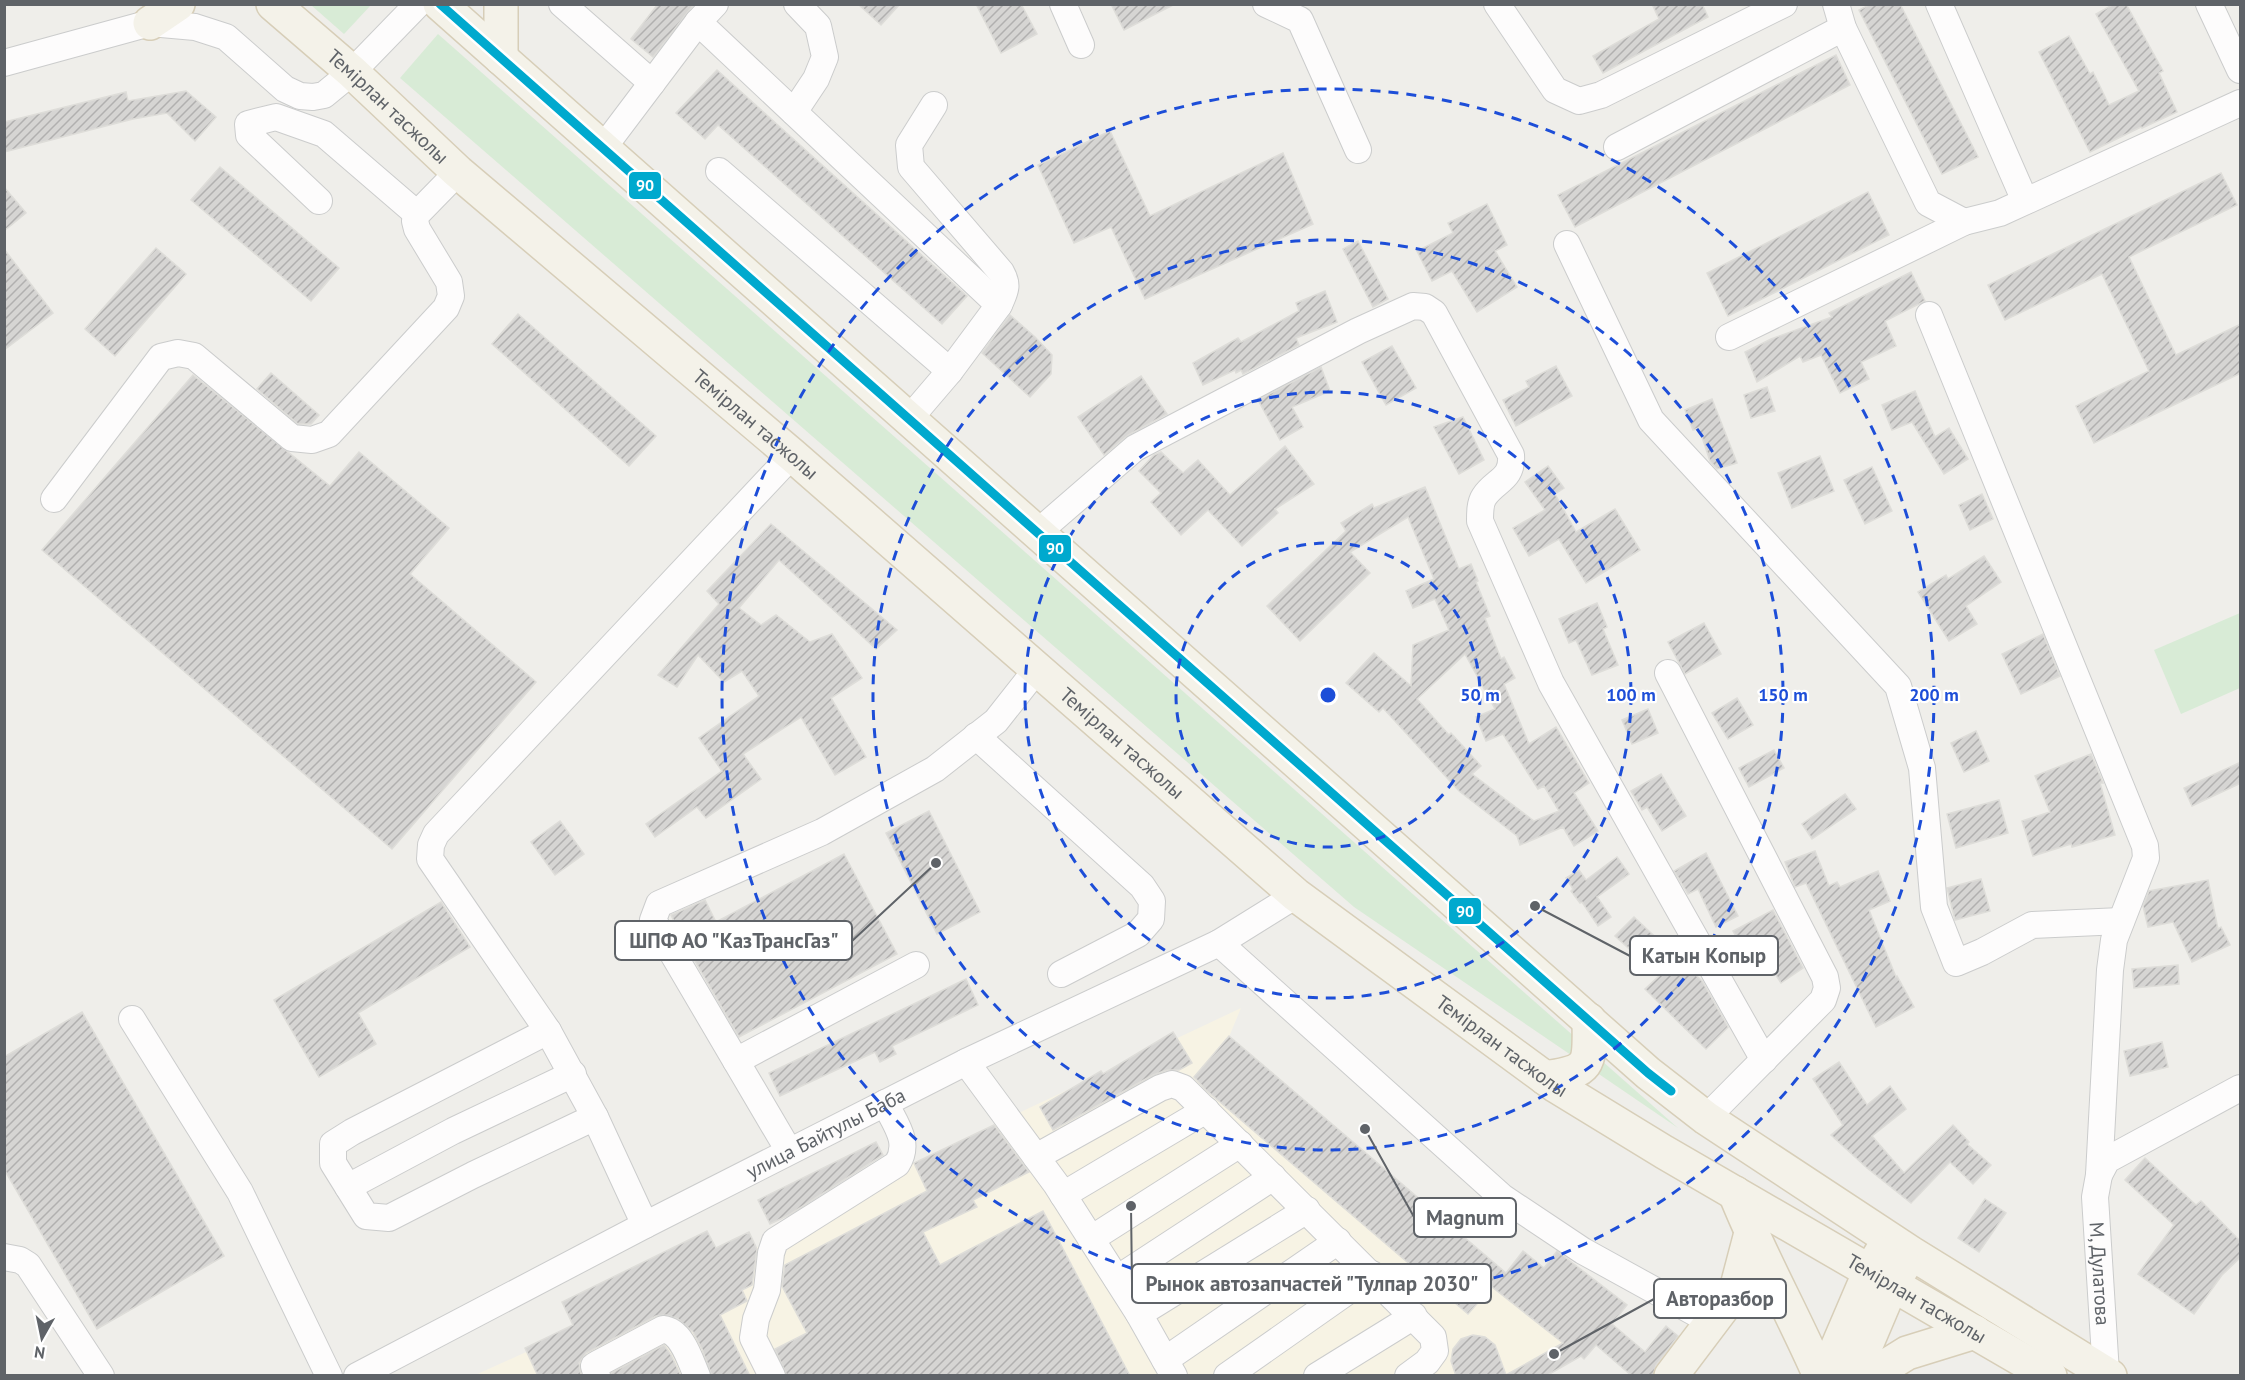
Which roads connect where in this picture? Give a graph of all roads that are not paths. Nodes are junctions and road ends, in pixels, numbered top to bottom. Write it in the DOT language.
graph roads {
  1 [pos="178,4"];
  2 [pos="273,4"];
  3 [pos="418,4"];
  4 [pos="440,4"];
  5 [pos="501,4"];
  6 [pos="562,4"];
  7 [pos="797,4"];
  8 [pos="1063,4"];
  9 [pos="1266,4"];
  10 [pos="1497,4"];
  11 [pos="1784,4"];
  12 [pos="1939,4"];
  13 [pos="2209,4"];
  14 [pos="707,13"];
  15 [pos="1839,16"];
  16 [pos="150,22"];
  17 [pos="1080,45"];
  18 [pos="501,58"];
  19 [pos="4,63"];
  20 [pos="2241,70"];
  21 [pos="352,72"];
  22 [pos="652,82"];
  23 [pos="2241,103"];
  24 [pos="934,105"];
  25 [pos="794,112"];
  26 [pos="1617,147"];
  27 [pos="603,148"];
  28 [pos="1358,150"];
  29 [pos="719,171"];
  30 [pos="458,172"];
  31 [pos="319,201"];
  32 [pos="2025,201"];
  33 [pos="417,214"];
  34 [pos="1964,222"];
  35 [pos="1568,244"];
  36 [pos="999,305"];
  37 [pos="1929,315"];
  38 [pos="1729,337"];
  39 [pos="950,371"];
  40 [pos="909,419"];
  41 [pos="792,455"];
  42 [pos="54,499"];
  43 [pos="1037,533"];
  44 [pos="1037,669"];
  45 [pos="1668,673"];
  46 [pos="976,736"];
  47 [pos="1296,895"];
  48 [pos="2121,921"];
  49 [pos="1219,943"];
  50 [pos="916,965"];
  51 [pos="1061,974"];
  52 [pos="132,1019"];
  53 [pos="1588,1020"];
  54 [pos="548,1031"];
  55 [pos="1764,1060"];
  56 [pos="736,1061"];
  57 [pos="966,1062"];
  58 [pos="573,1074"];
  59 [pos="1545,1078"];
  60 [pos="2241,1088"];
  61 [pos="885,1103"];
  62 [pos="1206,1110"];
  63 [pos="595,1118"];
  64 [pos="1706,1118"];
  65 [pos="1240,1144"];
  66 [pos="789,1151"];
  67 [pos="1036,1156"];
  68 [pos="2099,1174"];
  69 [pos="1273,1177"];
  70 [pos="348,1187"];
  71 [pos="1735,1193"];
  72 [pos="1063,1195"];
  73 [pos="1307,1210"];
  74 [pos="645,1224"];
  75 [pos="1751,1233"];
  76 [pos="1091,1239"];
  77 [pos="1338,1240"];
  78 [pos="1900,1246"];
  79 [pos="4,1257"];
  80 [pos="1372,1274"];
  81 [pos="1881,1278"];
  82 [pos="1117,1279"];
  83 [pos="1139,1314"];
  84 [pos="1414,1316"];
  85 [pos="1712,1322"];
  86 [pos="1975,1332"];
  87 [pos="1169,1368"];
  88 [pos="1672,1374"];
  89 [pos="2108,1374"];
  90 [pos="100,1376"];
  91 [pos="329,1376"];
  92 [pos="357,1376"];
  93 [pos="597,1376"];
  94 [pos="697,1376"];
  95 [pos="772,1376"];
  96 [pos="1227,1376"];
  97 [pos="1317,1376"];
  98 [pos="1408,1376"];
  99 [pos="1820,1376"];
  100 [pos="1825,1376"];
  101 [pos="1853,1376"];
  102 [pos="1870,1376"];
  103 [pos="2050,1376"];
  1 -- 16 [label="main road"];
  2 -- 21 [label="main road, Темірлан тасжолы"];
  3 -- 21 [label="street"];
  4 -- 18 [label="main road, Темірлан тасжолы"];
  5 -- 18 [label="main road"];
  6 -- 22 [label="street"];
  7 -- 25 [label="street"];
  8 -- 17 [label="street"];
  9 -- 28 [label="street"];
  10 -- 11 [label="street"];
  12 -- 32 [label="street"];
  13 -- 20 [label="street"];
  14 -- 22 [label="street"];
  14 -- 25 [label="street"];
  15 -- 26 [label="street"];
  15 -- 34 [label="street"];
  16 -- 19 [label="street"];
  16 -- 21 [label="street"];
  18 -- 27 [label="main road, Темірлан тасжолы"];
  21 -- 30 [label="main road, Темірлан тасжолы"];
  22 -- 27 [label="street"];
  23 -- 32 [label="street"];
  24 -- 36 [label="street"];
  25 -- 36 [label="street"];
  27 -- 40 [label="main road, Темірлан тасжолы"];
  29 -- 39 [label="street"];
  30 -- 33 [label="street"];
  30 -- 41 [label="main road, Темірлан тасжолы"];
  31 -- 33 [label="street"];
  32 -- 34 [label="street"];
  33 -- 42 [label="street"];
  34 -- 38 [label="street"];
  35 -- 48 [label="street"];
  36 -- 39 [label="street"];
  37 -- 48 [label="street, М, Дулатова"];
  39 -- 40 [label="street"];
  40 -- 43 [label="main road, Темірлан тасжолы"];
  41 -- 44 [label="main road, Темірлан тасжолы"];
  41 -- 54 [label="street"];
  43 -- 53 [label="main road, Темірлан тасжолы"];
  43 -- 55 [label="street"];
  44 -- 46 [label="street"];
  44 -- 47 [label="main road, Темірлан тасжолы"];
  45 -- 55 [label="street"];
  46 -- 51 [label="street"];
  46 -- 56 [label="street"];
  47 -- 49 [label="street, улица Байтулы Баба"];
  47 -- 59 [label="main road, Темірлан тасжолы"];
  48 -- 68 [label="street, М, Дулатова"];
  49 -- 57 [label="street, улица Байтулы Баба"];
  49 -- 85 [label="street"];
  50 -- 56 [label="street"];
  52 -- 91 [label="street"];
  53 -- 59 [label="main road"];
  53 -- 64 [label="main road, Темірлан тасжолы"];
  54 -- 58 [label="street"];
  54 -- 70 [label="street"];
  55 -- 64 [label="street"];
  56 -- 66 [label="street"];
  57 -- 61 [label="street, улица Байтулы Баба"];
  57 -- 67 [label="street"];
  58 -- 63 [label="street"];
  58 -- 70 [label="street"];
  59 -- 71 [label="main road, Темірлан тасжолы"];
  60 -- 68 [label="street"];
  61 -- 66 [label="street, улица Байтулы Баба"];
  61 -- 95 [label="street"];
  62 -- 65 [label="street"];
  62 -- 67 [label="street"];
  62 -- 72 [label="street"];
  63 -- 70 [label="street"];
  63 -- 74 [label="street"];
  64 -- 78 [label="main road, Темірлан тасжолы"];
  65 -- 69 [label="street"];
  65 -- 76 [label="street"];
  66 -- 74 [label="street, улица Байтулы Баба"];
  67 -- 72 [label="street"];
  68 -- 89 [label="street, М, Дулатова"];
  69 -- 73 [label="street"];
  69 -- 82 [label="street"];
  71 -- 75 [label="main road"];
  71 -- 81 [label="main road, Темірлан тасжолы"];
  72 -- 76 [label="street"];
  73 -- 77 [label="street"];
  73 -- 83 [label="street"];
  74 -- 92 [label="street, улица Байтулы Баба"];
  75 -- 85 [label="main road"];
  75 -- 99 [label="main road"];
  76 -- 82 [label="street"];
  77 -- 80 [label="street"];
  77 -- 87 [label="street"];
  78 -- 81 [label="main road"];
  78 -- 89 [label="main road, Темірлан тасжолы"];
  79 -- 90 [label="street"];
  80 -- 84 [label="street"];
  80 -- 96 [label="street"];
  81 -- 86 [label="main road, Темірлан тасжолы"];
  81 -- 100 [label="main road"];
  81 -- 101 [label="main road"];
  82 -- 83 [label="street"];
  83 -- 87 [label="street"];
  84 -- 97 [label="street"];
  84 -- 98 [label="street"];
  85 -- 88 [label="main road"];
  86 -- 102 [label="main road"];
  86 -- 103 [label="main road, Темірлан тасжолы"];
  93 -- 94 [label="street"];
}
